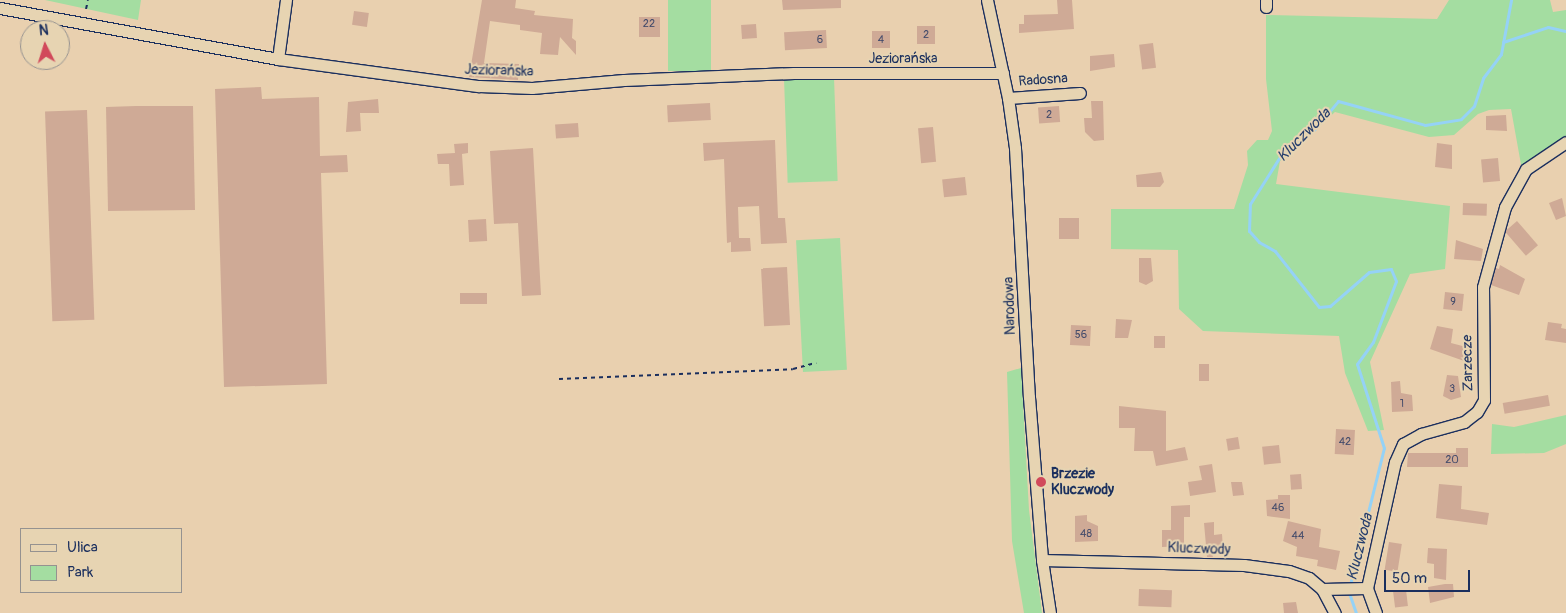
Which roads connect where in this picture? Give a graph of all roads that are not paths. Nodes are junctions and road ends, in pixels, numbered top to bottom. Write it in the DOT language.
graph roads {
  1 [pos="286,0"];
  2 [pos="987,0"];
  3 [pos="0,8"];
  4 [pos="278,59"];
  5 [pos="1003,73"];
  6 [pos="1080,93"];
  7 [pos="1008,98"];
  8 [pos="1566,142"];
  9 [pos="1042,560"];
  10 [pos="1327,588"];
  11 [pos="1363,588"];
  12 [pos="1050,613"];
  13 [pos="1335,613"];
  14 [pos="1376,613"];
  1 -- 4 [label="street"];
  2 -- 5 [label="street, Narodowa"];
  3 -- 4 [label="street, Jeziorańska"];
  4 -- 5 [label="street, Jeziorańska"];
  5 -- 7 [label="street, Narodowa"];
  6 -- 7 [label="street, Radosna"];
  7 -- 9 [label="street, Narodowa"];
  8 -- 11 [label="street, Zarzecze"];
  9 -- 10 [label="street, Kluczwody"];
  9 -- 12 [label="street, Narodowa"];
  10 -- 11 [label="street"];
  10 -- 13 [label="street, Kluczwody"];
  11 -- 14 [label="street"];
}
